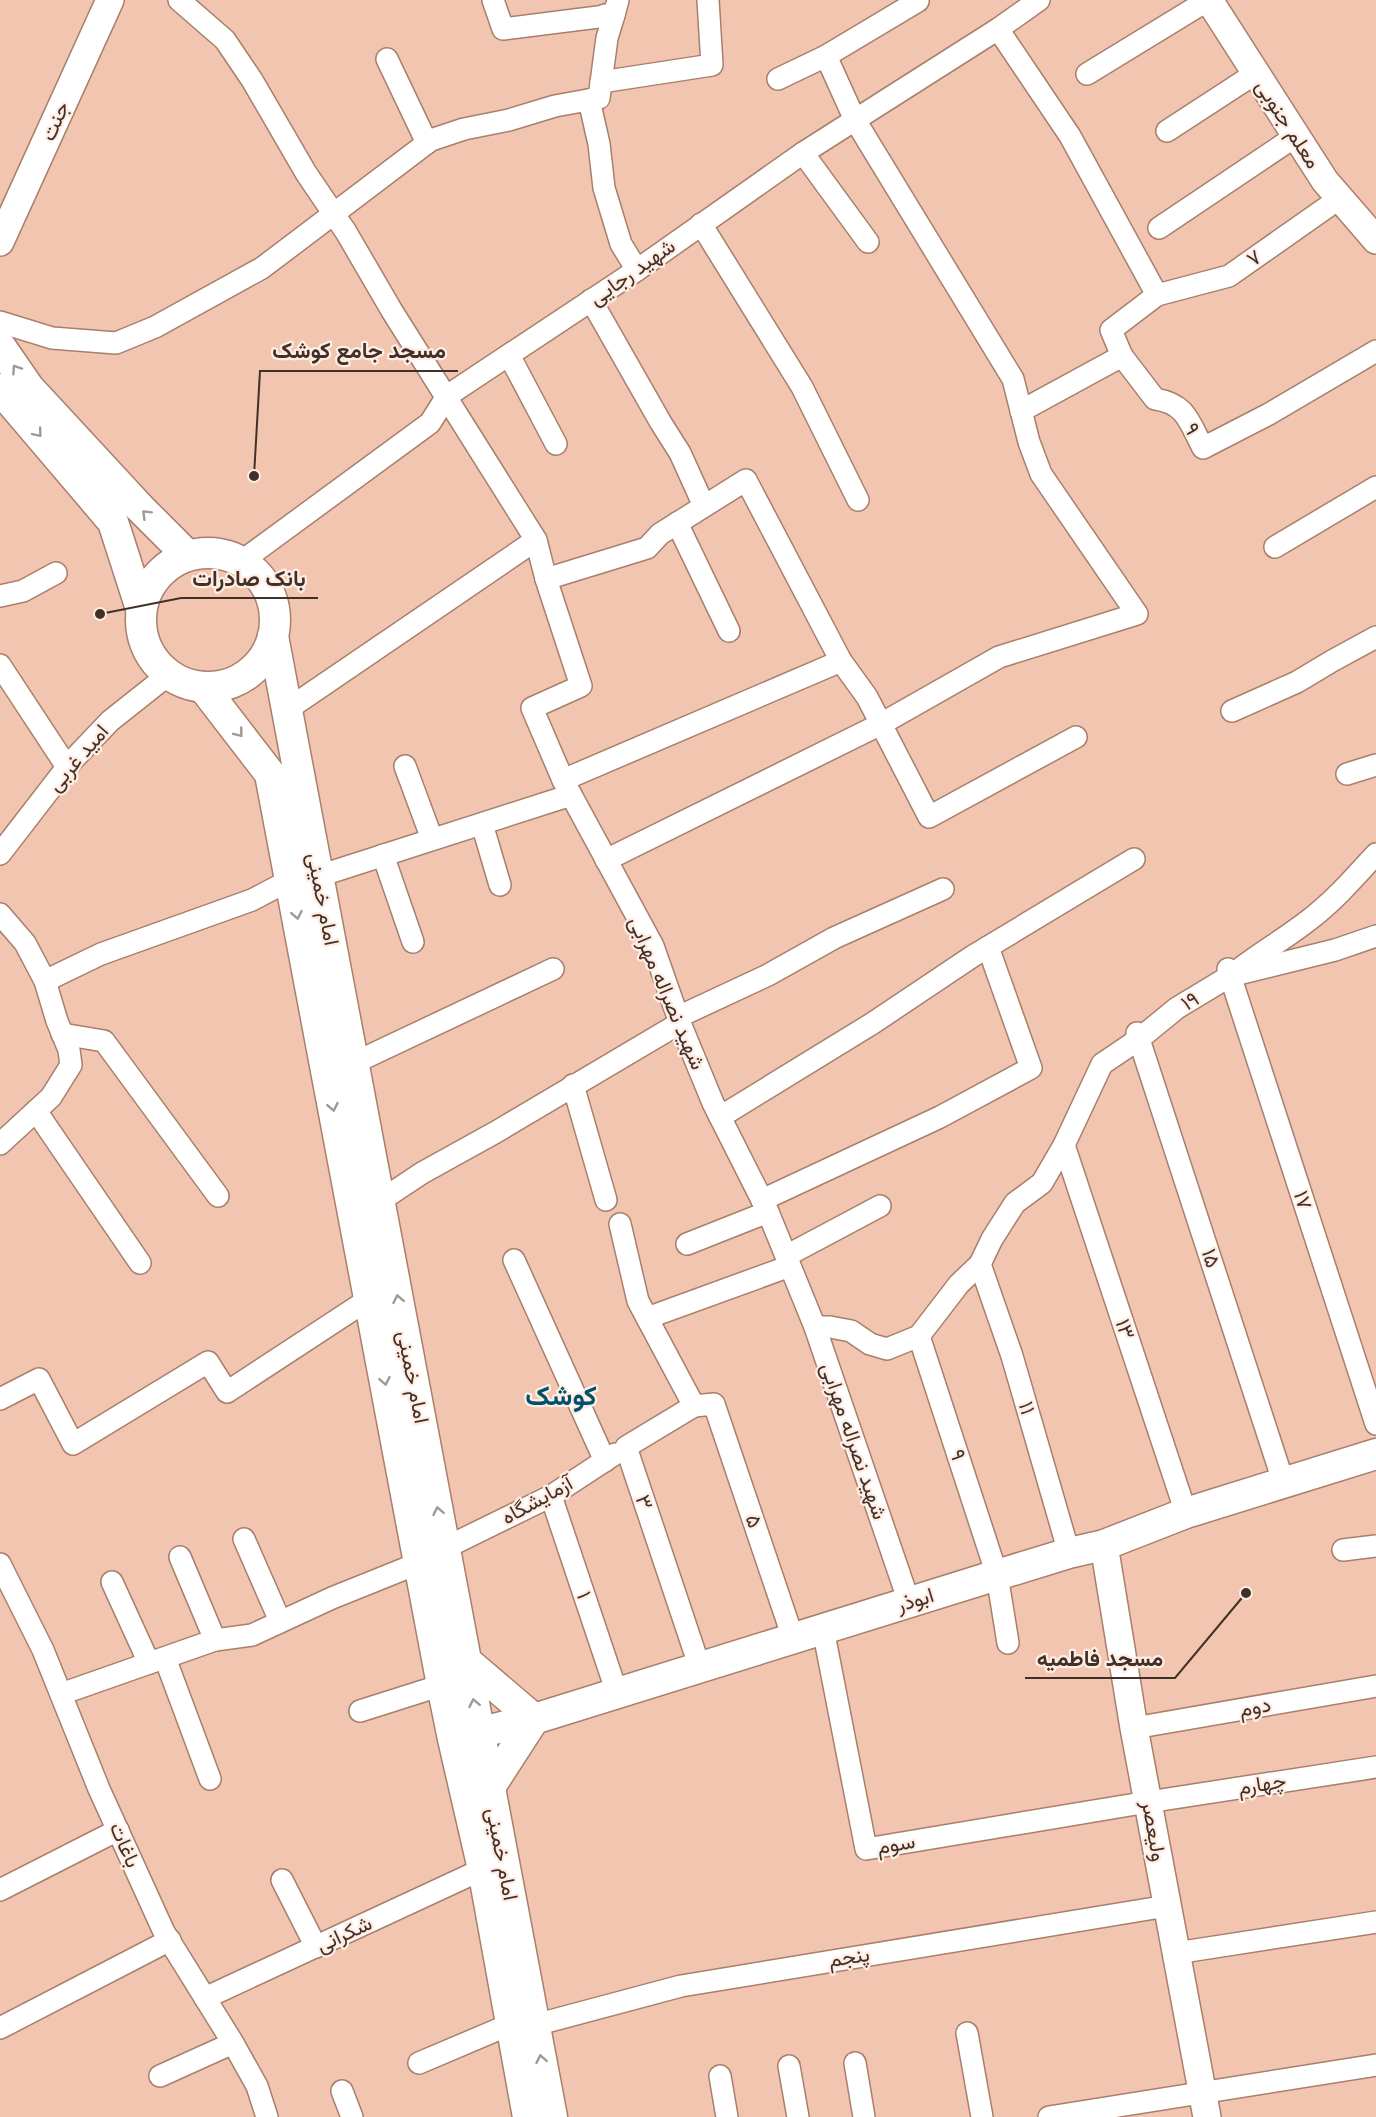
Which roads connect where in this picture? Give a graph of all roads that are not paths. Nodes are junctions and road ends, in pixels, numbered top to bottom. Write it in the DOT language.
graph roads {
  1 [pos="110,0"];
  2 [pos="179,0"];
  3 [pos="494,0"];
  4 [pos="708,0"];
  5 [pos="1039,0"];
  6 [pos="1208,0"];
  7 [pos="918,1"];
  8 [pos="612,10"];
  9 [pos="1005,16"];
  10 [pos="826,56"];
  11 [pos="387,59"];
  12 [pos="1256,73"];
  13 [pos="1087,74"];
  14 [pos="778,79"];
  15 [pos="601,82"];
  16 [pos="589,100"];
  17 [pos="855,120"];
  18 [pos="1167,131"];
  19 [pos="1296,136"];
  20 [pos="427,142"];
  21 [pos="803,153"];
  22 [pos="1340,198"];
  23 [pos="333,213"];
  24 [pos="701,224"];
  25 [pos="1159,228"];
  26 [pos="1376,240"];
  27 [pos="0,242"];
  28 [pos="868,242"];
  29 [pos="637,270"];
  30 [pos="1157,295"];
  31 [pos="591,300"];
  32 [pos="0,322"];
  33 [pos="0,346"];
  34 [pos="1376,351"];
  35 [pos="509,355"];
  36 [pos="1122,356"];
  37 [pos="0,389"];
  38 [pos="447,396"];
  39 [pos="1021,411"];
  40 [pos="556,444"];
  41 [pos="1376,487"];
  42 [pos="858,500"];
  43 [pos="704,506"];
  44 [pos="677,523"];
  45 [pos="536,540"];
  46 [pos="1275,547"];
  47 [pos="187,555"];
  48 [pos="242,561"];
  49 [pos="56,573"];
  50 [pos="546,579"];
  51 [pos="0,596"];
  52 [pos="141,609"];
  53 [pos="729,631"];
  54 [pos="273,636"];
  55 [pos="1376,637"];
  56 [pos="841,661"];
  57 [pos="0,665"];
  58 [pos="168,675"];
  59 [pos="203,687"];
  60 [pos="288,709"];
  61 [pos="1232,711"];
  62 [pos="881,724"];
  63 [pos="1076,737"];
  64 [pos="1376,765"];
  65 [pos="405,766"];
  66 [pos="67,767"];
  67 [pos="1347,774"];
  68 [pos="567,788"];
  69 [pos="482,824"];
  70 [pos="432,840"];
  71 [pos="0,854"];
  72 [pos="1376,854"];
  73 [pos="383,855"];
  74 [pos="1134,859"];
  75 [pos="606,860"];
  76 [pos="304,878"];
  77 [pos="500,885"];
  78 [pos="943,889"];
  79 [pos="0,914"];
  80 [pos="1376,936"];
  81 [pos="413,942"];
  82 [pos="988,947"];
  83 [pos="553,969"];
  84 [pos="1229,972"];
  85 [pos="45,981"];
  86 [pos="679,1020"];
  87 [pos="62,1034"];
  88 [pos="1138,1036"];
  89 [pos="354,1063"];
  90 [pos="573,1085"];
  91 [pos="36,1111"];
  92 [pos="720,1117"];
  93 [pos="0,1144"];
  94 [pos="1064,1145"];
  95 [pos="218,1196"];
  96 [pos="606,1200"];
  97 [pos="380,1201"];
  98 [pos="765,1206"];
  99 [pos="880,1206"];
  100 [pos="620,1224"];
  101 [pos="687,1244"];
  102 [pos="514,1260"];
  103 [pos="788,1261"];
  104 [pos="140,1263"];
  105 [pos="980,1264"];
  106 [pos="369,1299"];
  107 [pos="647,1318"];
  108 [pos="815,1327"];
  109 [pos="919,1336"];
  110 [pos="0,1399"];
  111 [pos="704,1405"];
  112 [pos="1376,1424"];
  113 [pos="626,1447"];
  114 [pos="1376,1454"];
  115 [pos="605,1461"];
  116 [pos="1284,1484"];
  117 [pos="550,1496"];
  118 [pos="1185,1514"];
  119 [pos="244,1539"];
  120 [pos="1104,1545"];
  121 [pos="1376,1546"];
  122 [pos="445,1548"];
  123 [pos="1343,1550"];
  124 [pos="1069,1553"];
  125 [pos="180,1557"];
  126 [pos="419,1563"];
  127 [pos="0,1564"];
  128 [pos="997,1575"];
  129 [pos="1111,1579"];
  130 [pos="112,1582"];
  131 [pos="909,1602"];
  132 [pos="280,1621"];
  133 [pos="823,1629"];
  134 [pos="793,1638"];
  135 [pos="215,1640"];
  136 [pos="1008,1643"];
  137 [pos="157,1661"];
  138 [pos="466,1661"];
  139 [pos="700,1668"];
  140 [pos="442,1685"];
  141 [pos="1376,1686"];
  142 [pos="617,1693"];
  143 [pos="61,1694"];
  144 [pos="360,1711"];
  145 [pos="534,1719"];
  146 [pos="1134,1728"];
  147 [pos="466,1736"];
  148 [pos="1376,1767"];
  149 [pos="210,1779"];
  150 [pos="490,1787"];
  151 [pos="1148,1802"];
  152 [pos="118,1830"];
  153 [pos="483,1869"];
  154 [pos="282,1880"];
  155 [pos="0,1890"];
  156 [pos="1167,1906"];
  157 [pos="1376,1922"];
  158 [pos="170,1940"];
  159 [pos="316,1947"];
  160 [pos="1176,1953"];
  161 [pos="205,1998"];
  162 [pos="523,2024"];
  163 [pos="0,2028"];
  164 [pos="967,2032"];
  165 [pos="233,2043"];
  166 [pos="419,2062"];
  167 [pos="855,2062"];
  168 [pos="1376,2065"];
  169 [pos="789,2066"];
  170 [pos="160,2076"];
  171 [pos="720,2076"];
  172 [pos="342,2091"];
  173 [pos="1204,2104"];
  174 [pos="267,2117"];
  175 [pos="352,2117"];
  176 [pos="528,2117"];
  177 [pos="552,2117"];
  178 [pos="727,2117"];
  179 [pos="798,2117"];
  180 [pos="864,2117"];
  181 [pos="982,2117"];
  182 [pos="1049,2117"];
  1 -- 27 [label="street, جنت"];
  2 -- 23 [label="street, شهید نصراله مهرابی"];
  3 -- 8 [label="street"];
  4 -- 15 [label="street"];
  5 -- 9 [label="street, شهید رجایی"];
  6 -- 12 [label="street, معلم جنوبی"];
  6 -- 13 [label="street"];
  7 -- 10 [label="street"];
  8 -- 15 [label="street"];
  9 -- 17 [label="street, شهید رجایی"];
  9 -- 30 [label="street"];
  10 -- 14 [label="street"];
  10 -- 17 [label="street"];
  11 -- 20 [label="street"];
  12 -- 18 [label="street"];
  12 -- 19 [label="street, معلم جنوبی"];
  15 -- 16 [label="street"];
  16 -- 20 [label="street"];
  16 -- 29 [label="street"];
  17 -- 21 [label="street, شهید رجایی"];
  17 -- 39 [label="street"];
  19 -- 22 [label="street, معلم جنوبی"];
  19 -- 25 [label="street"];
  20 -- 23 [label="street"];
  21 -- 24 [label="street, شهید رجایی"];
  21 -- 28 [label="street"];
  22 -- 26 [label="street, معلم جنوبی"];
  22 -- 30 [label="street, ۷"];
  23 -- 32 [label="street"];
  23 -- 38 [label="street, شهید نصراله مهرابی"];
  24 -- 29 [label="street, شهید رجایی"];
  24 -- 42 [label="street"];
  29 -- 31 [label="street, شهید رجایی"];
  30 -- 36 [label="street"];
  31 -- 35 [label="street, شهید رجایی"];
  31 -- 43 [label="street"];
  47 -- 33 [label="main road, one-way"];
  34 -- 36 [label="street, ۹"];
  35 -- 38 [label="street, شهید رجایی"];
  35 -- 40 [label="street"];
  36 -- 39 [label="street"];
  37 -- 52 [label="main road, one-way"];
  38 -- 45 [label="street, شهید نصراله مهرابی"];
  38 -- 48 [label="street, شهید رجایی"];
  39 -- 62 [label="street"];
  41 -- 46 [label="street"];
  43 -- 44 [label="street"];
  43 -- 56 [label="street"];
  44 -- 50 [label="street"];
  44 -- 53 [label="street"];
  45 -- 50 [label="street, شهید نصراله مهرابی"];
  45 -- 60 [label="street"];
  47 -- 48 [label="main road"];
  47 -- 52 [label="main road"];
  48 -- 54 [label="main road"];
  49 -- 51 [label="street"];
  50 -- 68 [label="street, شهید نصراله مهرابی"];
  52 -- 58 [label="main road"];
  54 -- 59 [label="main road"];
  54 -- 60 [label="main road, امام خمینی"];
  55 -- 61 [label="street"];
  56 -- 62 [label="street"];
  56 -- 68 [label="street"];
  57 -- 66 [label="street"];
  58 -- 59 [label="main road"];
  58 -- 66 [label="street, امید غربی"];
  59 -- 76 [label="main road, امام خمینی, one-way"];
  60 -- 76 [label="main road, امام خمینی"];
  62 -- 63 [label="street"];
  62 -- 75 [label="street"];
  64 -- 67 [label="street"];
  65 -- 70 [label="street"];
  66 -- 71 [label="street, امید غربی"];
  68 -- 69 [label="street"];
  68 -- 75 [label="street, شهید نصراله مهرابی"];
  69 -- 70 [label="street"];
  69 -- 77 [label="street"];
  70 -- 73 [label="street"];
  72 -- 84 [label="street"];
  73 -- 76 [label="street"];
  73 -- 81 [label="street"];
  74 -- 82 [label="street"];
  75 -- 86 [label="street, شهید نصراله مهرابی"];
  76 -- 85 [label="street"];
  76 -- 89 [label="main road, امام خمینی"];
  76 -- 106 [label="main road, امام خمینی, one-way"];
  78 -- 86 [label="street"];
  79 -- 85 [label="street"];
  80 -- 84 [label="street, ۱۹"];
  82 -- 92 [label="street"];
  82 -- 98 [label="street"];
  83 -- 89 [label="street"];
  84 -- 88 [label="street, ۱۹"];
  84 -- 112 [label="street, ۱۷"];
  85 -- 87 [label="street"];
  86 -- 90 [label="street"];
  86 -- 92 [label="street, شهید نصراله مهرابی"];
  87 -- 91 [label="street"];
  87 -- 95 [label="street"];
  88 -- 94 [label="street, ۱۹"];
  88 -- 116 [label="street, ۱۵"];
  89 -- 97 [label="main road, امام خمینی"];
  90 -- 96 [label="street"];
  90 -- 97 [label="street"];
  91 -- 93 [label="street"];
  91 -- 104 [label="street"];
  92 -- 98 [label="street, شهید نصراله مهرابی"];
  94 -- 105 [label="street, ۱۹"];
  94 -- 118 [label="street, ۱۳"];
  122 -- 97 [label="main road, امام خمینی, one-way"];
  98 -- 101 [label="street"];
  98 -- 103 [label="street, شهید نصراله مهرابی"];
  99 -- 103 [label="street"];
  100 -- 107 [label="street"];
  102 -- 115 [label="street"];
  103 -- 107 [label="street"];
  103 -- 108 [label="street, شهید نصراله مهرابی"];
  105 -- 109 [label="street, ۱۹"];
  105 -- 124 [label="street, ۱۱"];
  106 -- 110 [label="street"];
  106 -- 126 [label="main road, امام خمینی, one-way"];
  107 -- 111 [label="street"];
  108 -- 109 [label="street"];
  108 -- 131 [label="street, شهید نصراله مهرابی"];
  109 -- 128 [label="street, ۹"];
  111 -- 113 [label="street"];
  111 -- 134 [label="street, ۵"];
  113 -- 115 [label="street, آزمایشگاه"];
  113 -- 139 [label="street, ۳"];
  114 -- 116 [label="main road, ابوذر"];
  115 -- 117 [label="street, آزمایشگاه"];
  116 -- 118 [label="main road, ابوذر"];
  117 -- 122 [label="street, آزمایشگاه"];
  117 -- 142 [label="street, ۱"];
  118 -- 120 [label="main road, ابوذر"];
  119 -- 132 [label="street"];
  120 -- 124 [label="main road, ابوذر"];
  120 -- 129 [label="street, ولیعصر"];
  121 -- 123 [label="street"];
  122 -- 138 [label="main road, امام خمینی"];
  124 -- 128 [label="main road, ابوذر"];
  124 -- 129 [label="street"];
  125 -- 135 [label="street"];
  126 -- 132 [label="street"];
  126 -- 140 [label="main road, امام خمینی"];
  127 -- 143 [label="street, باغات"];
  128 -- 131 [label="main road, ابوذر"];
  128 -- 136 [label="street, ۹"];
  129 -- 146 [label="street, ولیعصر"];
  130 -- 137 [label="street"];
  131 -- 133 [label="main road, ابوذر"];
  132 -- 135 [label="street"];
  133 -- 134 [label="main road, ابوذر"];
  133 -- 151 [label="street, سوم"];
  134 -- 139 [label="main road, ابوذر"];
  135 -- 137 [label="street"];
  137 -- 143 [label="street"];
  137 -- 149 [label="street"];
  138 -- 145 [label="main road"];
  147 -- 138 [label="main road, امام خمینی, one-way"];
  139 -- 142 [label="main road, ابوذر"];
  140 -- 144 [label="street"];
  140 -- 147 [label="main road, امام خمینی"];
  141 -- 146 [label="street, دوم"];
  142 -- 145 [label="main road, ابوذر"];
  143 -- 152 [label="street, باغات"];
  145 -- 147 [label="main road, ابوذر"];
  145 -- 150 [label="main road"];
  146 -- 151 [label="street, ولیعصر"];
  147 -- 150 [label="main road, امام خمینی"];
  147 -- 153 [label="main road, امام خمینی"];
  148 -- 151 [label="street, چهارم"];
  150 -- 162 [label="main road, امام خمینی"];
  151 -- 156 [label="street, ولیعصر"];
  152 -- 155 [label="street"];
  152 -- 158 [label="street, باغات"];
  153 -- 159 [label="street, شکرانی"];
  153 -- 162 [label="main road, امام خمینی"];
  154 -- 159 [label="street"];
  156 -- 160 [label="street, ولیعصر"];
  156 -- 162 [label="street, پنجم"];
  157 -- 160 [label="street"];
  158 -- 161 [label="street, باغات"];
  158 -- 163 [label="street"];
  159 -- 161 [label="street, شکرانی"];
  160 -- 173 [label="street, ولیعصر"];
  161 -- 165 [label="street, باغات"];
  162 -- 166 [label="street, پنجم"];
  162 -- 176 [label="main road, امام خمینی"];
  177 -- 162 [label="main road, امام خمینی, one-way"];
  164 -- 181 [label="street"];
  165 -- 170 [label="street"];
  165 -- 174 [label="street, باغات"];
  167 -- 180 [label="street"];
  168 -- 173 [label="street"];
  169 -- 179 [label="street"];
  171 -- 178 [label="street"];
  172 -- 175 [label="street"];
  173 -- 182 [label="street"];
}
